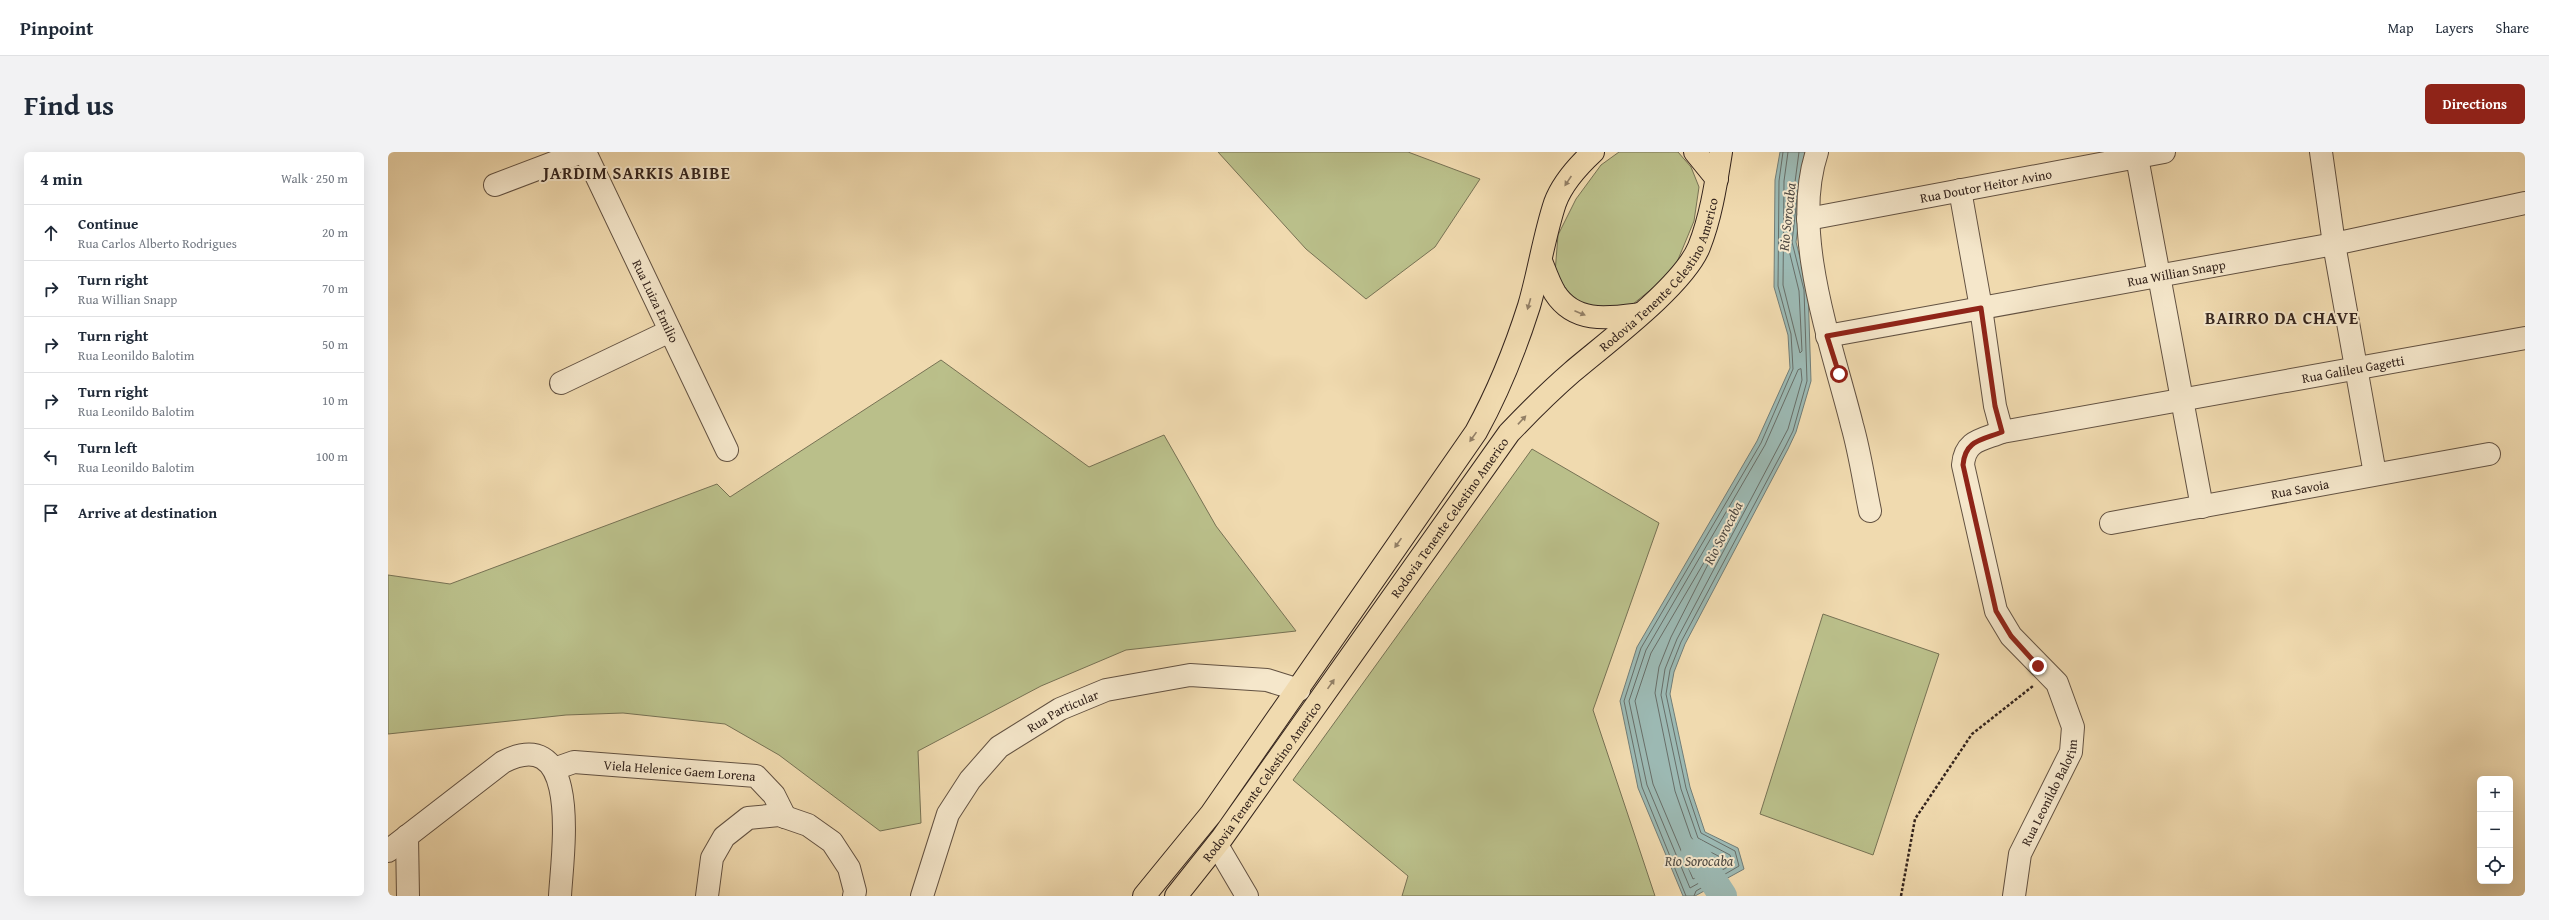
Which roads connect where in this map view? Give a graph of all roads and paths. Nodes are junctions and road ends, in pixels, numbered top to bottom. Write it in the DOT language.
graph roads {
  1 [pos="584,152"];
  2 [pos="1593,152"];
  3 [pos="1695,152"];
  4 [pos="1721,152"];
  5 [pos="1817,152"];
  6 [pos="2164,152"];
  7 [pos="2321,152"];
  8 [pos="2137,155"];
  9 [pos="1717,179"];
  10 [pos="494,185"];
  11 [pos="1960,190"];
  12 [pos="2525,204"];
  13 [pos="1808,219"];
  14 [pos="2334,244"];
  15 [pos="1541,261"];
  16 [pos="2159,275"];
  17 [pos="1981,308"];
  18 [pos="1640,314"];
  19 [pos="670,331"];
  20 [pos="1827,336"];
  21 [pos="2525,338"];
  22 [pos="2357,368"];
  23 [pos="561,383"];
  24 [pos="2181,400"];
  25 [pos="2002,432"];
  26 [pos="727,450"];
  27 [pos="2489,454"];
  28 [pos="2375,474"];
  29 [pos="2202,507"];
  30 [pos="1870,511"];
  31 [pos="2111,523"];
  32 [pos="2048,674"];
  33 [pos="1299,690"];
  34 [pos="554,769"];
  35 [pos="785,817"];
  36 [pos="407,836"];
  37 [pos="1217,845"];
  38 [pos="388,851"];
  39 [pos="408,896"];
  40 [pos="560,896"];
  41 [pos="707,896"];
  42 [pos="854,896"];
  43 [pos="922,896"];
  44 [pos="1144,896"];
  45 [pos="1176,896"];
  46 [pos="1247,896"];
  47 [pos="1901,896"];
  48 [pos="2014,896"];
  1 -- 10 [label="street"];
  1 -- 19 [label="street, Rua Luiza Emilio"];
  2 -- 15 [label="highway, Rodovia Tenente Celestino Americo, one-way"];
  3 -- 9 [label="highway"];
  4 -- 9 [label="highway, Rodovia Tenente Celestino Americo"];
  5 -- 13 [label="street"];
  6 -- 8 [label="street, Rua Doutor Heitor Avino"];
  7 -- 14 [label="street"];
  8 -- 11 [label="street, Rua Doutor Heitor Avino"];
  8 -- 16 [label="street"];
  9 -- 18 [label="highway, Rodovia Tenente Celestino Americo"];
  11 -- 13 [label="street, Rua Doutor Heitor Avino"];
  11 -- 17 [label="street"];
  12 -- 14 [label="street, Rua Willian Snapp"];
  13 -- 20 [label="street"];
  14 -- 16 [label="street, Rua Willian Snapp"];
  14 -- 22 [label="street"];
  15 -- 18 [label="highway, one-way"];
  15 -- 33 [label="highway, Rodovia Tenente Celestino Americo, one-way"];
  16 -- 17 [label="street, Rua Willian Snapp"];
  16 -- 24 [label="street"];
  17 -- 20 [label="street, Rua Willian Snapp"];
  17 -- 25 [label="street"];
  37 -- 18 [label="highway, Rodovia Tenente Celestino Americo, one-way"];
  19 -- 23 [label="street"];
  19 -- 26 [label="street, Rua Luiza Emilio"];
  20 -- 30 [label="street"];
  21 -- 22 [label="street, Rua Galileu Gagetti"];
  22 -- 24 [label="street, Rua Galileu Gagetti"];
  22 -- 28 [label="street"];
  24 -- 25 [label="street, Rua Galileu Gagetti"];
  24 -- 29 [label="street"];
  25 -- 32 [label="street, Rua Leonildo Balotim"];
  27 -- 28 [label="street, Rua Savoia"];
  28 -- 29 [label="street, Rua Savoia"];
  29 -- 31 [label="street, Rua Savoia"];
  32 -- 47 [label="path"];
  32 -- 48 [label="street, Rua Leonildo Balotim"];
  33 -- 43 [label="street, Rua Particular"];
  33 -- 44 [label="highway, Rodovia Tenente Celestino Americo"];
  34 -- 35 [label="street, Viela Helenice Gaem Lorena"];
  34 -- 36 [label="street"];
  34 -- 40 [label="street"];
  35 -- 41 [label="street"];
  35 -- 42 [label="street"];
  36 -- 38 [label="street"];
  36 -- 39 [label="street"];
  37 -- 45 [label="highway, Rodovia Tenente Celestino Americo"];
  37 -- 46 [label="street"];
}
